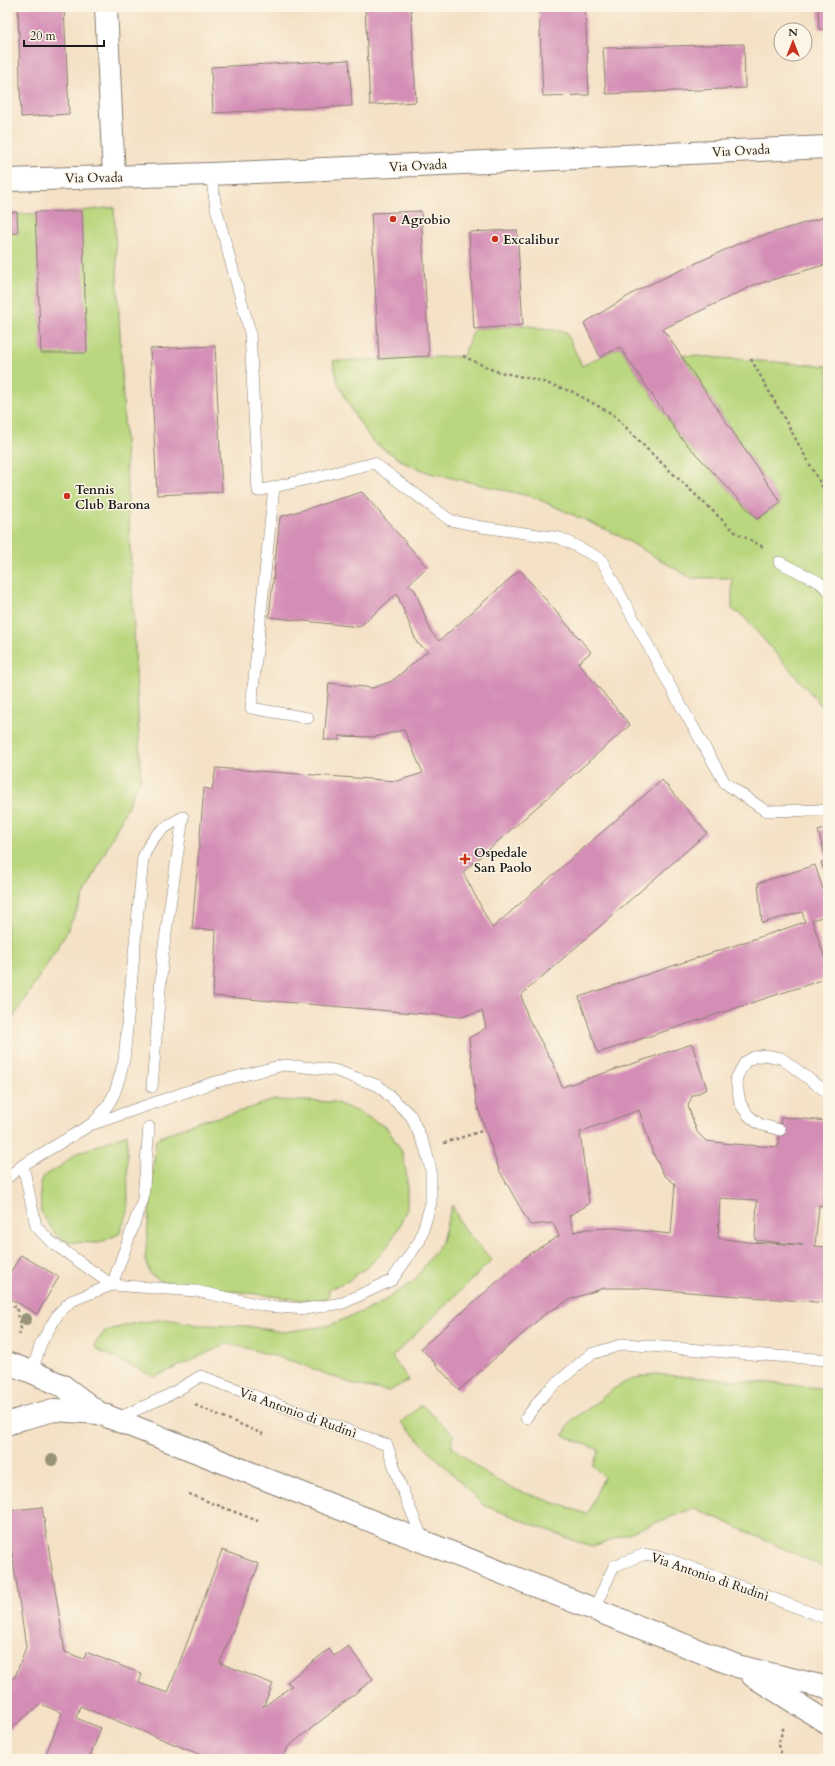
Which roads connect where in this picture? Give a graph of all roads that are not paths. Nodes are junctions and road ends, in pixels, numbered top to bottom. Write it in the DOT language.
graph roads {
  1 [pos="106,7"];
  2 [pos="828,147"];
  3 [pos="211,174"];
  4 [pos="114,177"];
  5 [pos="7,180"];
  6 [pos="274,487"];
  7 [pos="779,562"];
  8 [pos="828,590"];
  9 [pos="308,718"];
  10 [pos="828,810"];
  11 [pos="152,1088"];
  12 [pos="828,1093"];
  13 [pos="90,1125"];
  14 [pos="148,1127"];
  15 [pos="780,1130"];
  16 [pos="23,1165"];
  17 [pos="7,1178"];
  18 [pos="112,1285"];
  19 [pos="828,1360"];
  20 [pos="7,1363"];
  21 [pos="32,1372"];
  22 [pos="108,1416"];
  23 [pos="526,1418"];
  24 [pos="7,1424"];
  25 [pos="424,1542"];
  26 [pos="594,1609"];
  27 [pos="828,1619"];
  28 [pos="737,1666"];
  29 [pos="828,1688"];
  30 [pos="828,1723"];
  1 -- 4 [label="street"];
  2 -- 3 [label="street, Via Ovada"];
  3 -- 4 [label="street, Via Ovada"];
  3 -- 6 [label="lane"];
  4 -- 5 [label="street, Via Ovada"];
  6 -- 9 [label="lane"];
  6 -- 10 [label="lane"];
  7 -- 8 [label="lane"];
  11 -- 13 [label="lane"];
  12 -- 15 [label="lane"];
  13 -- 16 [label="lane"];
  13 -- 18 [label="lane"];
  14 -- 18 [label="lane"];
  16 -- 17 [label="lane"];
  16 -- 18 [label="lane"];
  18 -- 21 [label="lane"];
  19 -- 23 [label="lane"];
  20 -- 21 [label="street, Via Antonio di Rudinì"];
  21 -- 22 [label="street, Via Antonio di Rudinì"];
  22 -- 24 [label="street, Via Antonio di Rudinì"];
  22 -- 25 [label="street, Via Antonio di Rudinì"];
  22 -- 25 [label="lane, Via Antonio di Rudinì"];
  25 -- 26 [label="street, Via Antonio di Rudinì"];
  26 -- 27 [label="lane, Via Antonio di Rudinì"];
  26 -- 28 [label="street, Via Antonio di Rudinì"];
  28 -- 29 [label="street, Via Antonio di Rudinì"];
  28 -- 30 [label="street, Via Antonio di Rudinì"];
}
